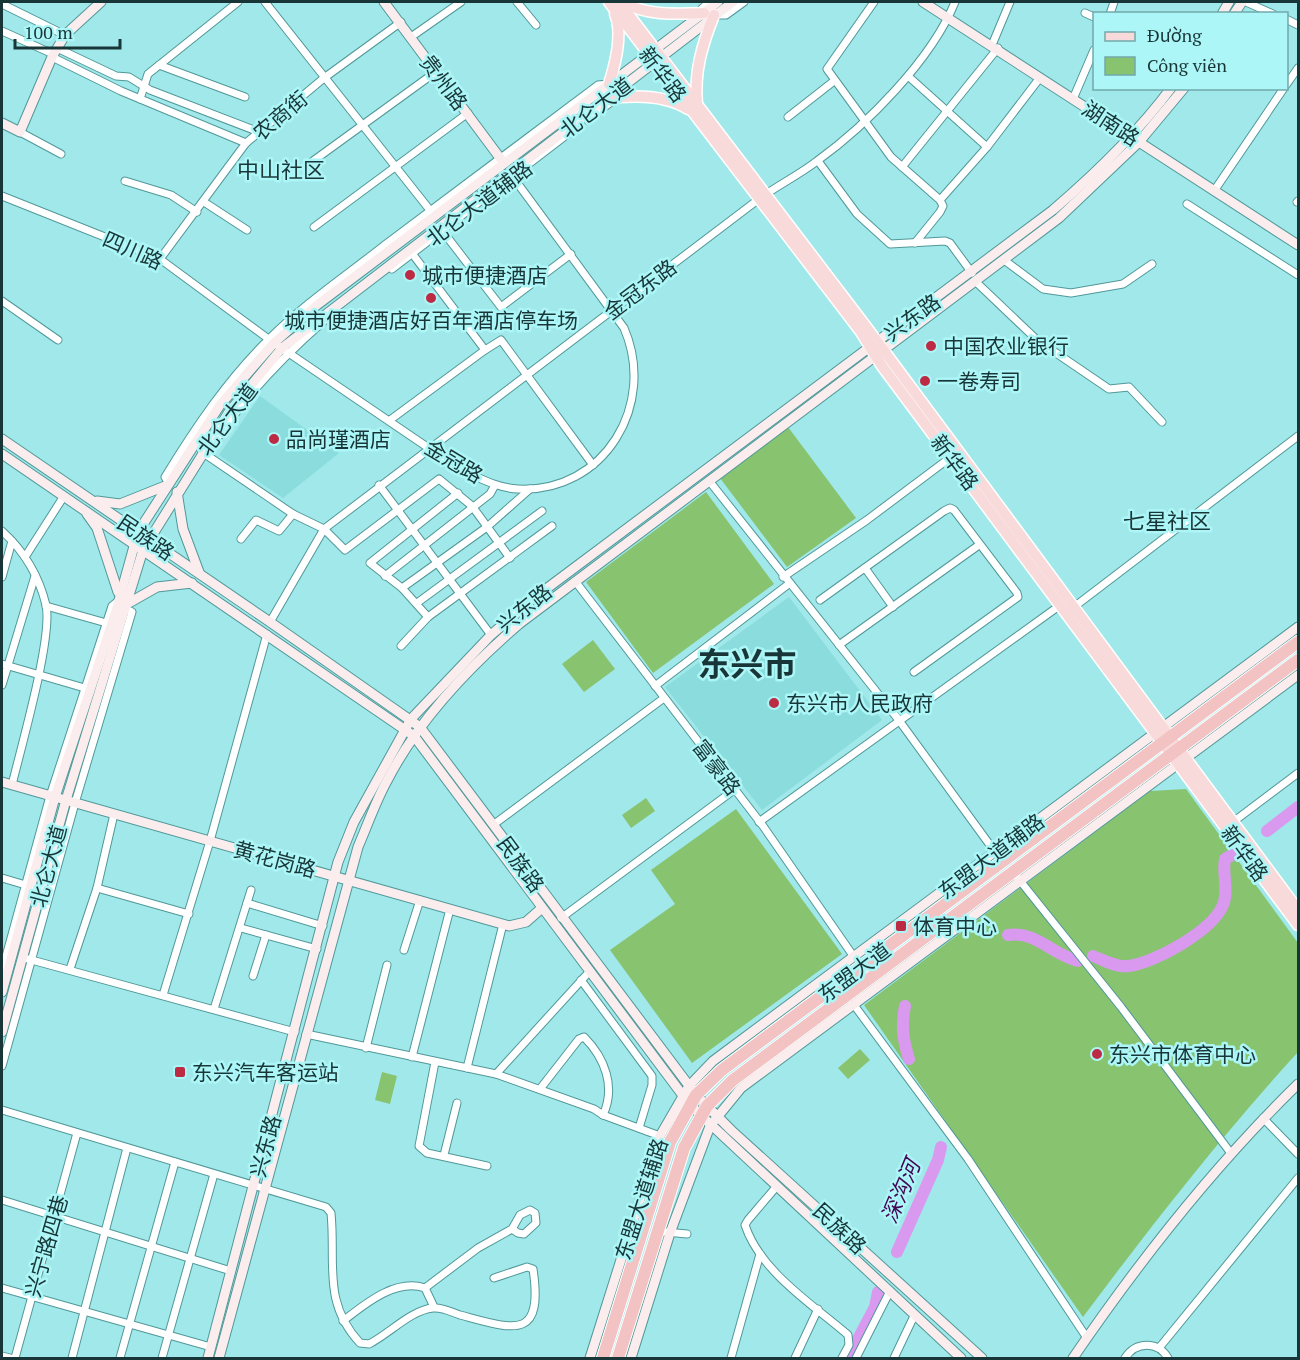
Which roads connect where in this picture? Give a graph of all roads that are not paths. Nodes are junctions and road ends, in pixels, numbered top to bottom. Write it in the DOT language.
graph roads {
  1 [pos="101,2"];
  2 [pos="238,2"];
  3 [pos="265,2"];
  4 [pos="384,2"];
  5 [pos="461,2"];
  6 [pos="517,2"];
  7 [pos="615,2"];
  8 [pos="709,2"];
  9 [pos="718,2"];
  10 [pos="733,2"];
  11 [pos="744,2"];
  12 [pos="874,2"];
  13 [pos="923,2"];
  14 [pos="955,2"];
  15 [pos="1010,2"];
  16 [pos="1244,2"];
  17 [pos="2,4"];
  18 [pos="1268,12"];
  19 [pos="1085,13"];
  20 [pos="705,14"];
  21 [pos="1093,15"];
  22 [pos="949,17"];
  23 [pos="401,22"];
  24 [pos="536,25"];
  25 [pos="2,31"];
  26 [pos="65,35"];
  27 [pos="411,38"];
  28 [pos="995,46"];
  29 [pos="54,53"];
  30 [pos="1093,54"];
  31 [pos="655,56"];
  32 [pos="159,64"];
  33 [pos="1299,68"];
  34 [pos="436,71"];
  35 [pos="908,76"];
  36 [pos="635,77"];
  37 [pos="324,78"];
  38 [pos="1039,79"];
  39 [pos="834,81"];
  40 [pos="609,84"];
  41 [pos="1288,84"];
  42 [pos="146,87"];
  43 [pos="1170,90"];
  44 [pos="1182,90"];
  45 [pos="1284,90"];
  46 [pos="245,97"];
  47 [pos="617,98"];
  48 [pos="140,99"];
  49 [pos="604,99"];
  50 [pos="1073,99"];
  51 [pos="694,107"];
  52 [pos="949,112"];
  53 [pos="468,113"];
  54 [pos="788,117"];
  55 [pos="864,120"];
  56 [pos="2,123"];
  57 [pos="362,125"];
  58 [pos="20,132"];
  59 [pos="259,132"];
  60 [pos="1136,139"];
  61 [pos="246,143"];
  62 [pos="987,147"];
  63 [pos="61,154"];
  64 [pos="502,160"];
  65 [pos="313,161"];
  66 [pos="818,161"];
  67 [pos="394,167"];
  68 [pos="903,167"];
  69 [pos="512,175"];
  70 [pos="125,181"];
  71 [pos="1214,191"];
  72 [pos="2,196"];
  73 [pos="762,197"];
  74 [pos="940,200"];
  75 [pos="204,202"];
  76 [pos="1187,204"];
  77 [pos="197,212"];
  78 [pos="432,213"];
  79 [pos="314,228"];
  80 [pos="441,228"];
  81 [pos="248,230"];
  82 [pos="915,243"];
  83 [pos="1299,245"];
  84 [pos="411,251"];
  85 [pos="571,254"];
  86 [pos="160,259"];
  87 [pos="1004,260"];
  88 [pos="1152,264"];
  89 [pos="1299,275"];
  90 [pos="974,277"];
  91 [pos="2,301"];
  92 [pos="612,309"];
  93 [pos="58,340"];
  94 [pos="278,345"];
  95 [pos="877,349"];
  96 [pos="485,350"];
  97 [pos="526,375"];
  98 [pos="390,420"];
  99 [pos="1162,422"];
  100 [pos="1299,435"];
  101 [pos="2,439"];
  102 [pos="431,448"];
  103 [pos="204,453"];
  104 [pos="2,454"];
  105 [pos="951,457"];
  106 [pos="593,465"];
  107 [pos="710,482"];
  108 [pos="167,484"];
  109 [pos="379,485"];
  110 [pos="495,485"];
  111 [pos="530,489"];
  112 [pos="178,490"];
  113 [pos="458,493"];
  114 [pos="64,496"];
  115 [pos="88,498"];
  116 [pos="472,506"];
  117 [pos="82,507"];
  118 [pos="398,511"];
  119 [pos="542,511"];
  120 [pos="293,514"];
  121 [pos="487,526"];
  122 [pos="552,526"];
  123 [pos="324,529"];
  124 [pos="412,530"];
  125 [pos="2,531"];
  126 [pos="138,532"];
  127 [pos="148,538"];
  128 [pos="241,539"];
  129 [pos="12,541"];
  130 [pos="134,542"];
  131 [pos="499,543"];
  132 [pos="424,545"];
  133 [pos="979,545"];
  134 [pos="143,550"];
  135 [pos="25,557"];
  136 [pos="510,558"];
  137 [pos="437,563"];
  138 [pos="865,568"];
  139 [pos="200,574"];
  140 [pos="35,576"];
  141 [pos="385,576"];
  142 [pos="2,577"];
  143 [pos="783,577"];
  144 [pos="450,580"];
  145 [pos="575,581"];
  146 [pos="192,583"];
  147 [pos="790,584"];
  148 [pos="402,588"];
  149 [pos="461,595"];
  150 [pos="118,598"];
  151 [pos="820,600"];
  152 [pos="417,603"];
  153 [pos="46,606"];
  154 [pos="127,606"];
  155 [pos="1059,606"];
  156 [pos="893,607"];
  157 [pos="1074,607"];
  158 [pos="429,617"];
  159 [pos="270,622"];
  160 [pos="109,624"];
  161 [pos="1299,627"];
  162 [pos="267,634"];
  163 [pos="491,634"];
  164 [pos="1299,642"];
  165 [pos="839,645"];
  166 [pos="401,646"];
  167 [pos="1299,660"];
  168 [pos="4,665"];
  169 [pos="914,672"];
  170 [pos="38,675"];
  171 [pos="1299,675"];
  172 [pos="2,685"];
  173 [pos="655,686"];
  174 [pos="88,689"];
  175 [pos="664,698"];
  176 [pos="411,719"];
  177 [pos="900,721"];
  178 [pos="406,728"];
  179 [pos="417,732"];
  180 [pos="1163,736"];
  181 [pos="1178,757"];
  182 [pos="1299,773"];
  183 [pos="2,782"];
  184 [pos="12,785"];
  185 [pos="734,790"];
  186 [pos="52,796"];
  187 [pos="70,801"];
  188 [pos="114,814"];
  189 [pos="759,822"];
  190 [pos="1233,822"];
  191 [pos="493,825"];
  192 [pos="210,841"];
  193 [pos="995,852"];
  194 [pos="336,875"];
  195 [pos="1017,877"];
  196 [pos="2,878"];
  197 [pos="349,879"];
  198 [pos="29,886"];
  199 [pos="97,888"];
  200 [pos="251,890"];
  201 [pos="420,900"];
  202 [pos="248,903"];
  203 [pos="542,908"];
  204 [pos="450,909"];
  205 [pos="1299,910"];
  206 [pos="189,914"];
  207 [pos="561,918"];
  208 [pos="503,924"];
  209 [pos="1299,925"];
  210 [pos="323,926"];
  211 [pos="241,928"];
  212 [pos="266,935"];
  213 [pos="317,949"];
  214 [pos="404,950"];
  215 [pos="7,953"];
  216 [pos="854,957"];
  217 [pos="28,959"];
  218 [pos="387,965"];
  219 [pos="70,969"];
  220 [pos="2,971"];
  221 [pos="589,972"];
  222 [pos="253,976"];
  223 [pos="581,980"];
  224 [pos="2,992"];
  225 [pos="163,995"];
  226 [pos="854,1005"];
  227 [pos="214,1009"];
  228 [pos="2,1032"];
  229 [pos="295,1032"];
  230 [pos="306,1034"];
  231 [pos="366,1048"];
  232 [pos="785,1049"];
  233 [pos="412,1057"];
  234 [pos="435,1062"];
  235 [pos="2,1066"];
  236 [pos="466,1068"];
  237 [pos="496,1074"];
  238 [pos="1299,1084"];
  239 [pos="540,1089"];
  240 [pos="689,1095"];
  241 [pos="457,1103"];
  242 [pos="2,1110"];
  243 [pos="704,1111"];
  244 [pos="603,1115"];
  245 [pos="716,1116"];
  246 [pos="1263,1118"];
  247 [pos="710,1126"];
  248 [pos="639,1128"];
  249 [pos="78,1133"];
  250 [pos="660,1136"];
  251 [pos="128,1148"];
  252 [pos="1230,1152"];
  253 [pos="1299,1154"];
  254 [pos="444,1155"];
  255 [pos="175,1162"];
  256 [pos="487,1166"];
  257 [pos="214,1174"];
  258 [pos="1299,1178"];
  259 [pos="254,1186"];
  260 [pos="777,1186"];
  261 [pos="264,1189"];
  262 [pos="2,1200"];
  263 [pos="55,1215"];
  264 [pos="512,1229"];
  265 [pos="106,1231"];
  266 [pos="664,1232"];
  267 [pos="687,1234"];
  268 [pos="152,1246"];
  269 [pos="760,1254"];
  270 [pos="190,1258"];
  271 [pos="231,1271"];
  272 [pos="494,1278"];
  273 [pos="2,1288"];
  274 [pos="425,1288"];
  275 [pos="889,1293"];
  276 [pos="32,1296"];
  277 [pos="434,1307"];
  278 [pos="818,1309"];
  279 [pos="84,1311"];
  280 [pos="914,1316"];
  281 [pos="343,1321"];
  282 [pos="130,1324"];
  283 [pos="169,1335"];
  284 [pos="1087,1338"];
  285 [pos="211,1347"];
  286 [pos="1159,1348"];
  287 [pos="2,1356"];
  288 [pos="957,1357"];
  289 [pos="13,1359"];
  290 [pos="72,1359"];
  291 [pos="120,1359"];
  292 [pos="162,1359"];
  293 [pos="208,1359"];
  294 [pos="219,1359"];
  295 [pos="590,1359"];
  296 [pos="603,1359"];
  297 [pos="618,1359"];
  298 [pos="631,1359"];
  299 [pos="731,1359"];
  300 [pos="795,1359"];
  301 [pos="842,1359"];
  302 [pos="856,1359"];
  303 [pos="894,1359"];
  304 [pos="982,1359"];
  305 [pos="1073,1359"];
  306 [pos="1125,1359"];
  307 [pos="1168,1359"];
  1 -- 26 [label="main road"];
  2 -- 32 [label="street"];
  3 -- 37 [label="street"];
  4 -- 23 [label="main road, 贵州路"];
  5 -- 27 [label="street"];
  6 -- 24 [label="street"];
  7 -- 20 [label="main road"];
  7 -- 31 [label="main road, 新华路"];
  7 -- 40 [label="main road"];
  8 -- 20 [label="street"];
  9 -- 20 [label="main road, 北仑大道"];
  10 -- 20 [label="main road, 北仑大道"];
  11 -- 20 [label="street"];
  12 -- 39 [label="street"];
  13 -- 22 [label="main road, 湖南路"];
  14 -- 22 [label="street, 金冠东路"];
  15 -- 28 [label="street"];
  16 -- 18 [label="street"];
  17 -- 26 [label="street"];
  19 -- 21 [label="street"];
  20 -- 31 [label="main road, 北仑大道"];
  20 -- 31 [label="main road, 北仑大道"];
  20 -- 51 [label="main road"];
  22 -- 28 [label="main road, 湖南路"];
  22 -- 35 [label="street, 金冠东路"];
  23 -- 27 [label="main road, 贵州路"];
  23 -- 37 [label="street, 农商街"];
  25 -- 29 [label="street"];
  26 -- 29 [label="main road"];
  27 -- 34 [label="main road, 贵州路"];
  28 -- 38 [label="main road, 湖南路"];
  28 -- 52 [label="street"];
  29 -- 42 [label="street"];
  29 -- 48 [label="street"];
  29 -- 58 [label="main road"];
  30 -- 50 [label="street"];
  31 -- 36 [label="main road, 北仑大道"];
  31 -- 40 [label="main road, 北仑大道"];
  31 -- 51 [label="main road, 新华路"];
  32 -- 42 [label="street"];
  32 -- 46 [label="street"];
  33 -- 41 [label="street"];
  34 -- 53 [label="main road, 贵州路"];
  34 -- 57 [label="street"];
  35 -- 52 [label="street"];
  35 -- 55 [label="street, 金冠东路"];
  36 -- 47 [label="street, 北仑大道辅路"];
  36 -- 49 [label="main road, 北仑大道"];
  37 -- 57 [label="street"];
  37 -- 59 [label="street, 农商街"];
  38 -- 50 [label="main road, 湖南路"];
  38 -- 62 [label="street"];
  39 -- 54 [label="street"];
  39 -- 55 [label="street"];
  40 -- 64 [label="main road, 北仑大道"];
  42 -- 48 [label="street"];
  42 -- 59 [label="street"];
  43 -- 60 [label="main road, 兴东路"];
  44 -- 60 [label="main road, 兴东路"];
  45 -- 71 [label="street"];
  47 -- 49 [label="main road"];
  47 -- 51 [label="main road"];
  47 -- 69 [label="street, 北仑大道辅路"];
  48 -- 61 [label="street"];
  49 -- 69 [label="main road, 北仑大道"];
  50 -- 60 [label="main road, 湖南路"];
  51 -- 73 [label="main road, 新华路"];
  52 -- 62 [label="street"];
  52 -- 68 [label="street"];
  53 -- 64 [label="main road, 贵州路"];
  53 -- 67 [label="street"];
  55 -- 66 [label="street, 金冠东路"];
  55 -- 68 [label="street"];
  56 -- 58 [label="main road"];
  57 -- 65 [label="street"];
  57 -- 67 [label="street"];
  58 -- 63 [label="street"];
  59 -- 61 [label="street, 农商街"];
  60 -- 71 [label="main road, 湖南路"];
  60 -- 87 [label="main road, 兴东路"];
  60 -- 90 [label="main road, 兴东路"];
  61 -- 75 [label="street, 农商街"];
  62 -- 74 [label="street"];
  64 -- 78 [label="main road, 北仑大道"];
  66 -- 73 [label="street, 金冠东路"];
  66 -- 82 [label="street"];
  67 -- 78 [label="street"];
  67 -- 79 [label="street"];
  68 -- 74 [label="street"];
  69 -- 80 [label="main road, 北仑大道"];
  69 -- 85 [label="street, 金冠路"];
  70 -- 77 [label="street"];
  71 -- 83 [label="main road, 湖南路"];
  72 -- 86 [label="street, 四川路"];
  73 -- 92 [label="street, 金冠东路"];
  73 -- 95 [label="main road, 新华路"];
  74 -- 82 [label="street"];
  75 -- 77 [label="street, 农商街"];
  75 -- 81 [label="street"];
  76 -- 89 [label="street"];
  77 -- 86 [label="street, 农商街"];
  78 -- 94 [label="main road, 北仑大道"];
  80 -- 84 [label="main road, 北仑大道"];
  80 -- 85 [label="street"];
  82 -- 90 [label="street"];
  84 -- 94 [label="main road, 北仑大道"];
  84 -- 96 [label="street"];
  85 -- 92 [label="street, 金冠路"];
  86 -- 94 [label="street, 四川路"];
  87 -- 88 [label="street"];
  87 -- 90 [label="main road, 兴东路"];
  90 -- 95 [label="main road, 兴东路"];
  90 -- 99 [label="street"];
  91 -- 93 [label="street"];
  92 -- 97 [label="street, 金冠东路"];
  92 -- 106 [label="street, 金冠路"];
  94 -- 98 [label="street, 金冠路"];
  94 -- 103 [label="main road, 北仑大道"];
  94 -- 108 [label="main road, 北仑大道"];
  95 -- 105 [label="main road, 新华路"];
  95 -- 107 [label="main road, 兴东路"];
  95 -- 157 [label="main road, 新华路"];
  95 -- 163 [label="main road, 兴东路"];
  96 -- 97 [label="street"];
  96 -- 98 [label="street"];
  97 -- 102 [label="street, 金冠东路"];
  97 -- 106 [label="street"];
  98 -- 102 [label="street, 金冠路"];
  100 -- 157 [label="street"];
  101 -- 115 [label="main road, 民族路"];
  102 -- 109 [label="street, 金冠东路"];
  102 -- 110 [label="street, 金冠路"];
  103 -- 112 [label="main road, 北仑大道"];
  103 -- 120 [label="street"];
  104 -- 114 [label="main road, 民族路"];
  105 -- 143 [label="street"];
  105 -- 155 [label="main road, 新华路"];
  106 -- 111 [label="street, 金冠路"];
  107 -- 143 [label="street"];
  107 -- 145 [label="main road, 兴东路"];
  108 -- 115 [label="main road"];
  108 -- 126 [label="main road, 北仑大道"];
  109 -- 118 [label="street"];
  109 -- 123 [label="street, 金冠东路"];
  110 -- 111 [label="street, 金冠路"];
  110 -- 116 [label="street"];
  111 -- 121 [label="street"];
  112 -- 127 [label="main road, 北仑大道"];
  112 -- 139 [label="main road"];
  113 -- 116 [label="street"];
  113 -- 118 [label="street"];
  113 -- 124 [label="street"];
  114 -- 117 [label="main road, 民族路"];
  114 -- 135 [label="street"];
  115 -- 126 [label="main road, 民族路"];
  116 -- 121 [label="street"];
  116 -- 132 [label="street"];
  117 -- 130 [label="main road, 民族路"];
  117 -- 150 [label="main road"];
  118 -- 123 [label="street"];
  118 -- 124 [label="street"];
  119 -- 131 [label="street"];
  120 -- 123 [label="street"];
  120 -- 128 [label="street"];
  121 -- 131 [label="street"];
  121 -- 137 [label="street"];
  122 -- 136 [label="street"];
  123 -- 159 [label="street, 金冠东路"];
  124 -- 132 [label="street"];
  124 -- 141 [label="street"];
  125 -- 129 [label="street"];
  126 -- 127 [label="main road, 民族路"];
  126 -- 130 [label="main road, 北仑大道"];
  127 -- 134 [label="main road, 北仑大道"];
  127 -- 139 [label="main road, 民族路"];
  129 -- 135 [label="street"];
  129 -- 142 [label="street"];
  130 -- 134 [label="main road, 民族路"];
  130 -- 150 [label="main road, 北仑大道"];
  131 -- 136 [label="street"];
  131 -- 144 [label="street"];
  132 -- 137 [label="street"];
  132 -- 141 [label="street"];
  133 -- 138 [label="street"];
  133 -- 156 [label="street"];
  133 -- 169 [label="street"];
  134 -- 146 [label="main road, 民族路"];
  134 -- 154 [label="main road, 北仑大道"];
  135 -- 140 [label="street"];
  136 -- 149 [label="street"];
  137 -- 144 [label="street"];
  137 -- 148 [label="street"];
  138 -- 151 [label="street"];
  138 -- 156 [label="street"];
  139 -- 159 [label="main road, 民族路"];
  140 -- 153 [label="street"];
  140 -- 168 [label="street"];
  141 -- 148 [label="street"];
  143 -- 147 [label="street"];
  144 -- 149 [label="street"];
  144 -- 152 [label="street"];
  145 -- 173 [label="street, 富豪路"];
  145 -- 179 [label="main road, 兴东路"];
  146 -- 154 [label="main road"];
  146 -- 162 [label="main road, 民族路"];
  147 -- 165 [label="street"];
  147 -- 173 [label="street"];
  148 -- 152 [label="street"];
  149 -- 158 [label="street"];
  149 -- 163 [label="street"];
  150 -- 160 [label="main road, 北仑大道"];
  152 -- 158 [label="street"];
  153 -- 160 [label="street"];
  153 -- 170 [label="street"];
  154 -- 187 [label="main road, 北仑大道"];
  155 -- 177 [label="street"];
  155 -- 180 [label="main road, 新华路"];
  156 -- 165 [label="street"];
  157 -- 180 [label="main road, 新华路"];
  158 -- 166 [label="street"];
  159 -- 176 [label="main road, 民族路"];
  160 -- 174 [label="main road, 北仑大道"];
  161 -- 180 [label="main road, 东盟大道辅路"];
  162 -- 178 [label="main road, 民族路"];
  162 -- 192 [label="street"];
  163 -- 176 [label="main road, 兴东路"];
  164 -- 180 [label="highway, 东盟大道"];
  165 -- 177 [label="street"];
  167 -- 181 [label="highway, 东盟大道"];
  168 -- 170 [label="street"];
  168 -- 172 [label="street"];
  170 -- 174 [label="street"];
  170 -- 184 [label="street"];
  171 -- 181 [label="main road"];
  173 -- 175 [label="street, 富豪路"];
  174 -- 186 [label="main road, 北仑大道"];
  175 -- 185 [label="street, 富豪路"];
  175 -- 191 [label="street"];
  176 -- 178 [label="main road, 兴东路"];
  176 -- 179 [label="main road, 民族路"];
  177 -- 189 [label="street"];
  177 -- 193 [label="street"];
  178 -- 179 [label="main road, 民族路"];
  178 -- 194 [label="main road, 兴东路"];
  179 -- 191 [label="main road, 民族路"];
  179 -- 197 [label="main road, 兴东路"];
  179 -- 203 [label="main road, 民族路"];
  180 -- 181 [label="main road, 新华路"];
  180 -- 193 [label="main road, 东盟大道辅路"];
  180 -- 240 [label="highway, 东盟大道"];
  181 -- 190 [label="main road, 新华路"];
  181 -- 195 [label="highway, 东盟大道"];
  181 -- 209 [label="main road, 新华路"];
  182 -- 190 [label="street"];
  183 -- 184 [label="main road, 黄花岗路"];
  184 -- 186 [label="main road, 黄花岗路"];
  185 -- 189 [label="street, 富豪路"];
  185 -- 207 [label="street"];
  186 -- 187 [label="main road, 黄花岗路"];
  186 -- 198 [label="main road, 北仑大道"];
  187 -- 188 [label="main road, 黄花岗路"];
  187 -- 217 [label="main road, 北仑大道"];
  188 -- 192 [label="main road, 黄花岗路"];
  188 -- 199 [label="street"];
  189 -- 216 [label="street, 富豪路"];
  190 -- 205 [label="main road, 新华路"];
  191 -- 207 [label="main road, 民族路"];
  192 -- 194 [label="main road, 黄花岗路"];
  192 -- 206 [label="street"];
  193 -- 216 [label="main road, 东盟大道辅路"];
  194 -- 197 [label="main road, 黄花岗路"];
  194 -- 210 [label="main road, 兴东路"];
  195 -- 226 [label="main road, 东盟大道辅路"];
  195 -- 232 [label="highway, 东盟大道"];
  195 -- 252 [label="street"];
  196 -- 198 [label="street"];
  197 -- 201 [label="main road, 黄花岗路"];
  197 -- 230 [label="main road, 兴东路"];
  198 -- 215 [label="main road, 北仑大道"];
  199 -- 206 [label="street"];
  199 -- 219 [label="street"];
  200 -- 202 [label="street"];
  201 -- 204 [label="main road, 黄花岗路"];
  201 -- 214 [label="street"];
  202 -- 210 [label="street"];
  202 -- 211 [label="street"];
  203 -- 208 [label="main road, 黄花岗路"];
  203 -- 221 [label="main road, 民族路"];
  204 -- 208 [label="main road, 黄花岗路"];
  204 -- 233 [label="street"];
  206 -- 225 [label="street"];
  207 -- 240 [label="main road, 民族路"];
  208 -- 236 [label="street"];
  210 -- 213 [label="main road, 兴东路"];
  211 -- 212 [label="street"];
  211 -- 227 [label="street"];
  212 -- 213 [label="street"];
  212 -- 222 [label="street"];
  213 -- 229 [label="main road, 兴东路"];
  215 -- 220 [label="street"];
  215 -- 224 [label="main road, 北仑大道"];
  216 -- 240 [label="main road, 东盟大道辅路"];
  217 -- 219 [label="street"];
  217 -- 228 [label="main road, 北仑大道"];
  217 -- 235 [label="street"];
  218 -- 231 [label="street"];
  219 -- 225 [label="street"];
  221 -- 223 [label="street"];
  221 -- 240 [label="main road, 民族路"];
  223 -- 237 [label="street"];
  223 -- 248 [label="street"];
  225 -- 227 [label="street"];
  226 -- 232 [label="main road, 东盟大道辅路"];
  226 -- 284 [label="street"];
  227 -- 229 [label="street"];
  229 -- 259 [label="main road, 兴东路"];
  230 -- 231 [label="street"];
  230 -- 261 [label="main road, 兴东路"];
  231 -- 233 [label="street"];
  232 -- 243 [label="highway, 东盟大道"];
  232 -- 245 [label="main road, 东盟大道辅路"];
  233 -- 234 [label="street"];
  234 -- 236 [label="street"];
  234 -- 254 [label="street"];
  236 -- 237 [label="street"];
  237 -- 239 [label="street"];
  238 -- 246 [label="main road"];
  239 -- 244 [label="street"];
  239 -- 244 [label="street"];
  240 -- 243 [label="main road, 民族路"];
  240 -- 250 [label="main road, 东盟大道辅路"];
  240 -- 296 [label="highway, 东盟大道"];
  241 -- 254 [label="street"];
  242 -- 249 [label="street"];
  243 -- 245 [label="main road, 民族路"];
  243 -- 247 [label="main road, 民族路"];
  243 -- 266 [label="highway, 东盟大道"];
  244 -- 248 [label="street"];
  245 -- 247 [label="main road, 东盟大道辅路"];
  245 -- 304 [label="main road, 民族路"];
  246 -- 252 [label="main road"];
  246 -- 253 [label="street"];
  247 -- 260 [label="main road, 民族路"];
  247 -- 266 [label="main road, 东盟大道辅路"];
  248 -- 250 [label="street"];
  249 -- 251 [label="street"];
  249 -- 263 [label="street, 兴宁路四巷"];
  250 -- 295 [label="main road, 东盟大道辅路"];
  251 -- 255 [label="street"];
  251 -- 265 [label="street"];
  252 -- 284 [label="main road"];
  254 -- 256 [label="street"];
  255 -- 257 [label="street"];
  255 -- 268 [label="street"];
  257 -- 259 [label="street"];
  257 -- 270 [label="street"];
  258 -- 286 [label="street"];
  259 -- 261 [label="street"];
  259 -- 271 [label="main road, 兴东路"];
  260 -- 269 [label="street"];
  260 -- 275 [label="main road, 民族路"];
  261 -- 281 [label="street"];
  261 -- 294 [label="main road, 兴东路"];
  262 -- 263 [label="street"];
  263 -- 265 [label="street"];
  263 -- 276 [label="street, 兴宁路四巷"];
  264 -- 274 [label="street"];
  265 -- 268 [label="street"];
  265 -- 279 [label="street"];
  266 -- 267 [label="street"];
  266 -- 297 [label="highway, 东盟大道"];
  266 -- 298 [label="main road, 东盟大道辅路"];
  268 -- 270 [label="street"];
  268 -- 282 [label="street"];
  269 -- 278 [label="street"];
  269 -- 299 [label="street"];
  270 -- 271 [label="street"];
  270 -- 283 [label="street"];
  271 -- 285 [label="main road, 兴东路"];
  272 -- 277 [label="street"];
  273 -- 276 [label="street"];
  274 -- 277 [label="street"];
  274 -- 281 [label="street"];
  275 -- 280 [label="main road, 民族路"];
  275 -- 302 [label="street"];
  276 -- 279 [label="street"];
  276 -- 289 [label="street, 兴宁路四巷"];
  277 -- 281 [label="street"];
  278 -- 300 [label="street"];
  278 -- 301 [label="street"];
  279 -- 282 [label="street"];
  279 -- 290 [label="street"];
  280 -- 288 [label="main road, 民族路"];
  280 -- 303 [label="street"];
  282 -- 283 [label="street"];
  282 -- 291 [label="street"];
  283 -- 285 [label="street"];
  283 -- 292 [label="street"];
  284 -- 305 [label="main road"];
  285 -- 293 [label="main road, 兴东路"];
  286 -- 306 [label="street"];
  286 -- 307 [label="street"];
  287 -- 289 [label="street"];
}
